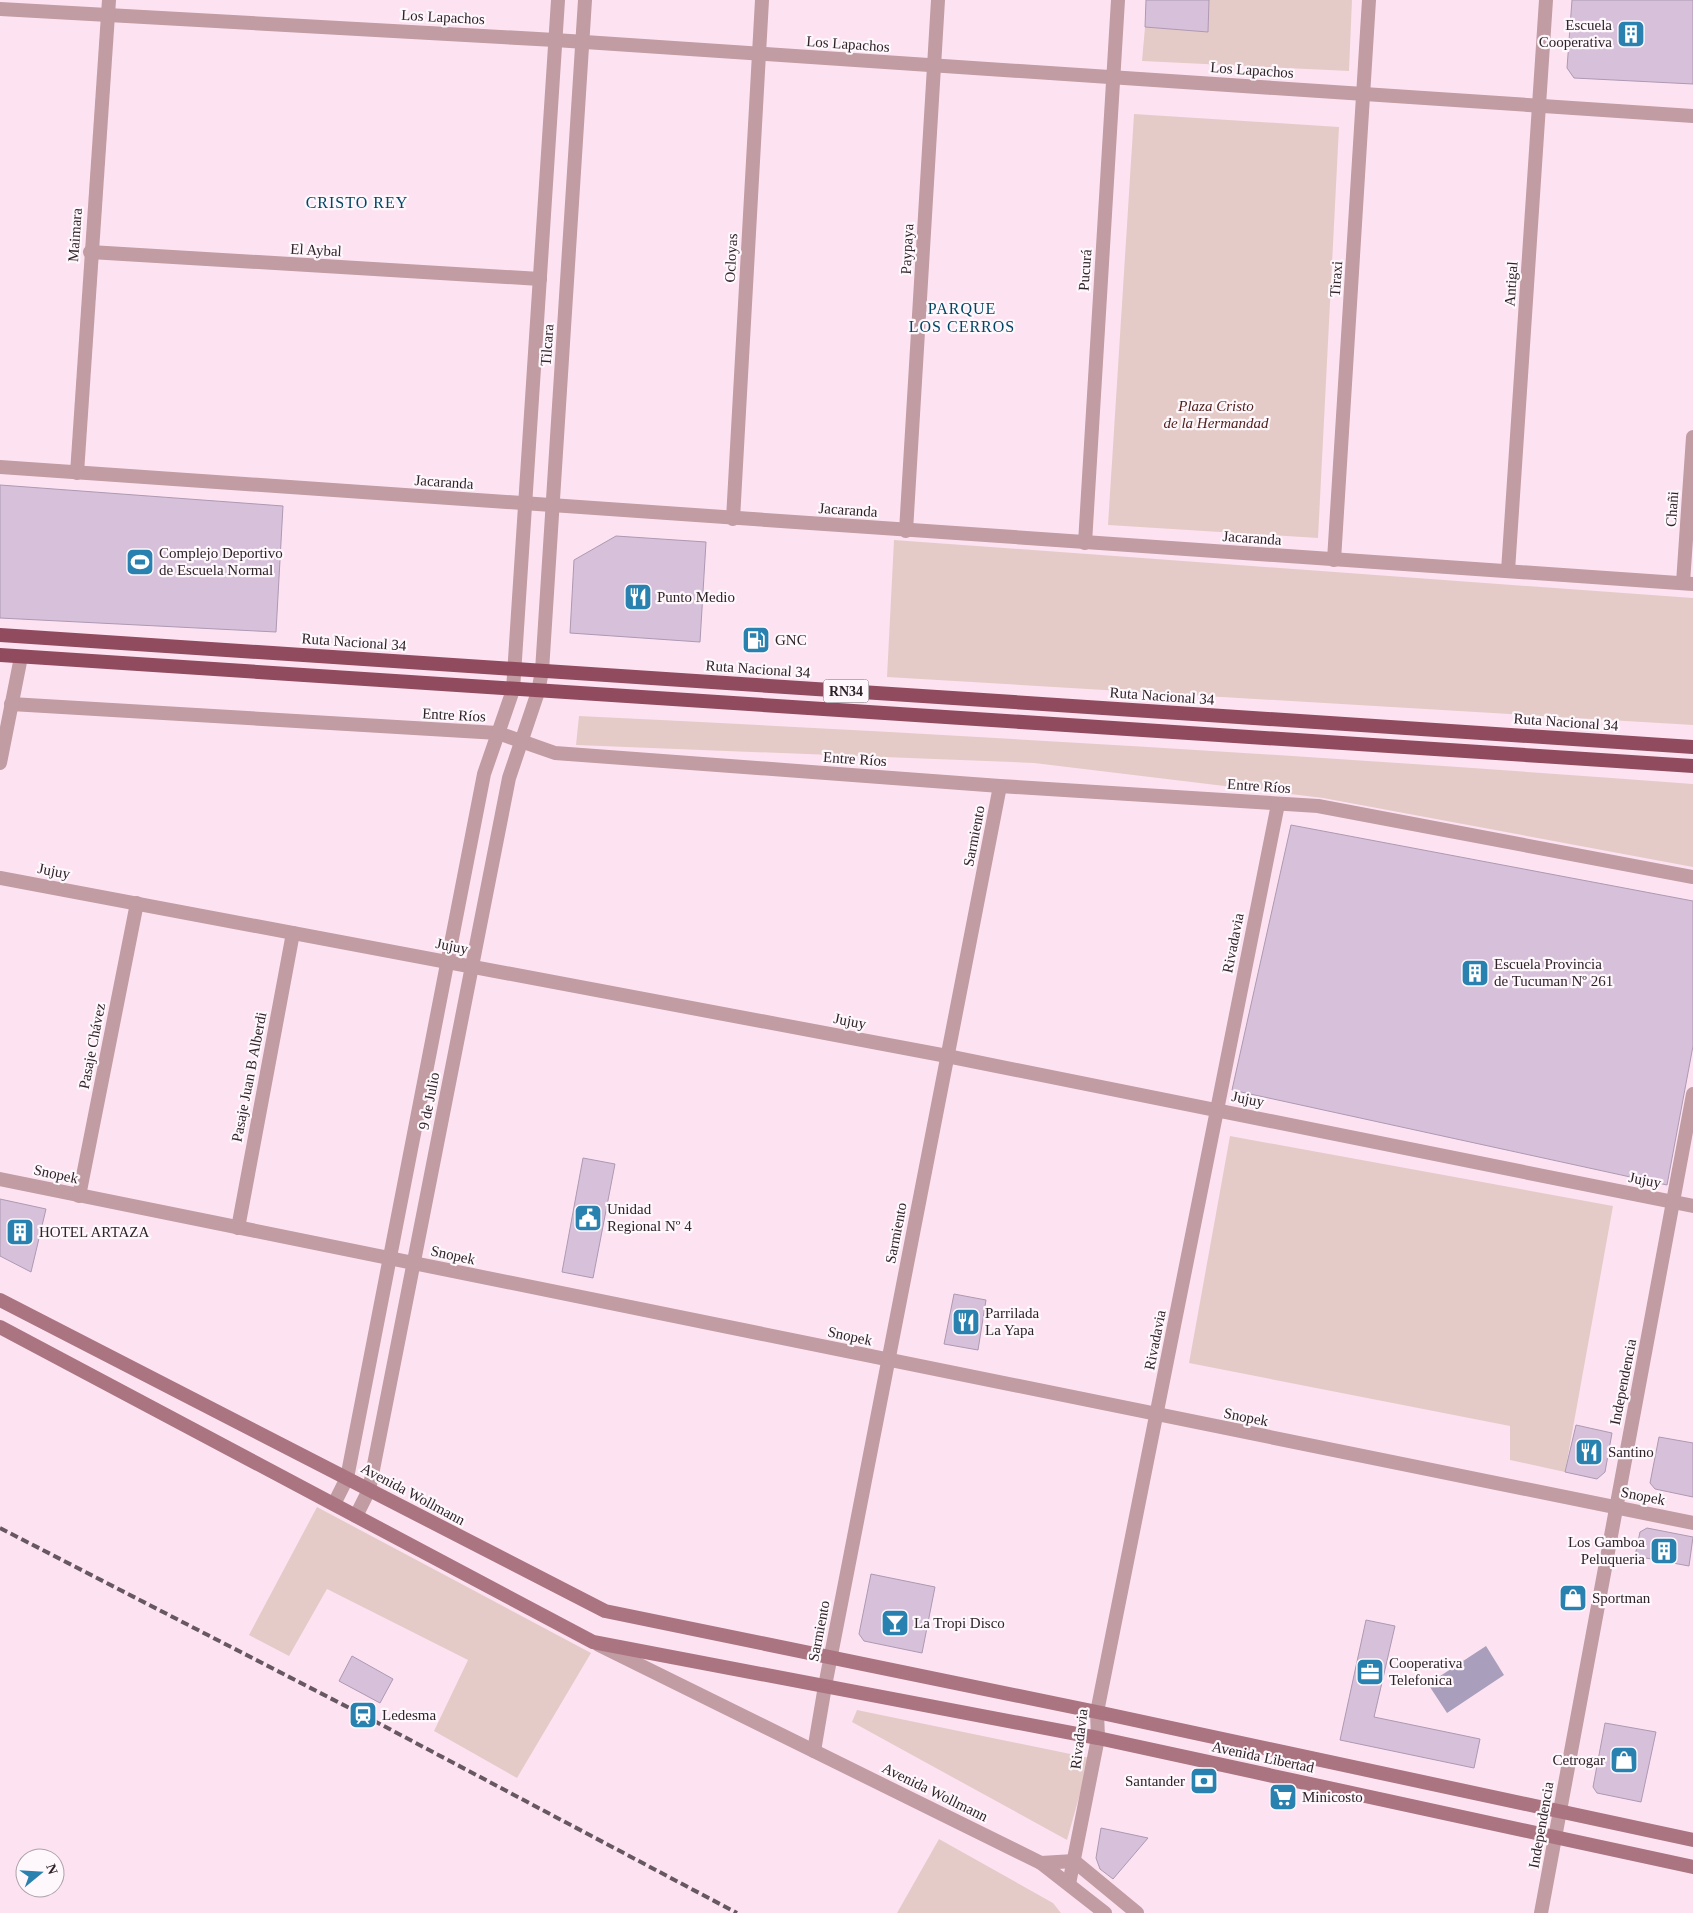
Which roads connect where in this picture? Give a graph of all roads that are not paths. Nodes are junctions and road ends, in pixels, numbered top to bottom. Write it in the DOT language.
graph roads {
  1 [pos="109,0"];
  2 [pos="558,0"];
  3 [pos="585,0"];
  4 [pos="762,0"];
  5 [pos="938,0"];
  6 [pos="1118,0"];
  7 [pos="1369,0"];
  8 [pos="1546,0"];
  9 [pos="0,8"];
  10 [pos="108,16"];
  11 [pos="556,40"];
  12 [pos="583,42"];
  13 [pos="758,54"];
  14 [pos="934,66"];
  15 [pos="1113,77"];
  16 [pos="1363,94"];
  17 [pos="1539,105"];
  18 [pos="1693,116"];
  19 [pos="90,252"];
  20 [pos="540,279"];
  21 [pos="1693,438"];
  22 [pos="0,467"];
  23 [pos="77,473"];
  24 [pos="525,504"];
  25 [pos="552,506"];
  26 [pos="732,518"];
  27 [pos="906,531"];
  28 [pos="1085,543"];
  29 [pos="1334,560"];
  30 [pos="1508,571"];
  31 [pos="1688,583"];
  32 [pos="0,635"];
  33 [pos="0,655"];
  34 [pos="21,657"];
  35 [pos="514,669"];
  36 [pos="542,671"];
  37 [pos="512,690"];
  38 [pos="538,692"];
  39 [pos="12,704"];
  40 [pos="498,734"];
  41 [pos="521,742"];
  42 [pos="1693,747"];
  43 [pos="0,763"];
  44 [pos="1693,766"];
  45 [pos="1000,786"];
  46 [pos="1278,804"];
  47 [pos="1693,877"];
  48 [pos="0,878"];
  49 [pos="137,904"];
  50 [pos="293,933"];
  51 [pos="448,962"];
  52 [pos="472,966"];
  53 [pos="947,1056"];
  54 [pos="1693,1094"];
  55 [pos="1217,1110"];
  56 [pos="0,1179"];
  57 [pos="79,1196"];
  58 [pos="1673,1202"];
  59 [pos="1693,1206"];
  60 [pos="238,1228"];
  61 [pos="390,1259"];
  62 [pos="413,1264"];
  63 [pos="0,1300"];
  64 [pos="0,1327"];
  65 [pos="887,1360"];
  66 [pos="1156,1415"];
  67 [pos="348,1478"];
  68 [pos="369,1490"];
  69 [pos="334,1504"];
  70 [pos="1616,1507"];
  71 [pos="356,1516"];
  72 [pos="1693,1523"];
  73 [pos="593,1642"];
  74 [pos="831,1657"];
  75 [pos="826,1686"];
  76 [pos="1098,1712"];
  77 [pos="1098,1738"];
  78 [pos="814,1751"];
  79 [pos="1559,1813"];
  80 [pos="1555,1837"];
  81 [pos="1693,1840"];
  82 [pos="1074,1861"];
  83 [pos="1041,1863"];
  84 [pos="1693,1867"];
  85 [pos="1070,1884"];
  86 [pos="1105,1913"];
  87 [pos="1137,1913"];
  88 [pos="1541,1913"];
  1 -- 10 [label="street, Maimara"];
  2 -- 11 [label="street, Tilcara"];
  3 -- 12 [label="street, Tilcara"];
  4 -- 13 [label="street, Ocloyas"];
  5 -- 14 [label="street, Paypaya"];
  6 -- 15 [label="street, Pucurá"];
  7 -- 16 [label="street, Tiraxi"];
  8 -- 17 [label="street, Antigal"];
  9 -- 10 [label="street, Los Lapachos"];
  10 -- 11 [label="street, Los Lapachos"];
  10 -- 19 [label="street, Maimara"];
  11 -- 12 [label="street, Los Lapachos"];
  11 -- 20 [label="street, Tilcara"];
  12 -- 13 [label="street, Los Lapachos"];
  12 -- 25 [label="street, Tilcara"];
  13 -- 14 [label="street, Los Lapachos"];
  13 -- 26 [label="street, Ocloyas"];
  14 -- 15 [label="street, Los Lapachos"];
  14 -- 27 [label="street, Paypaya"];
  15 -- 16 [label="street, Los Lapachos"];
  15 -- 28 [label="street, Pucurá"];
  16 -- 17 [label="street, Los Lapachos"];
  16 -- 29 [label="street, Tiraxi"];
  17 -- 18 [label="street, Los Lapachos"];
  17 -- 30 [label="street, Antigal"];
  19 -- 20 [label="street, El Aybal"];
  19 -- 23 [label="street, Maimara"];
  20 -- 24 [label="street, Tilcara"];
  21 -- 31 [label="street, Chañi"];
  22 -- 23 [label="street, Jacaranda"];
  23 -- 24 [label="street, Jacaranda"];
  24 -- 25 [label="street, Jacaranda"];
  24 -- 35 [label="street, Tilcara"];
  25 -- 26 [label="street, Jacaranda"];
  25 -- 36 [label="street, Tilcara"];
  26 -- 27 [label="street, Jacaranda"];
  27 -- 28 [label="street, Jacaranda"];
  28 -- 29 [label="street, Jacaranda"];
  29 -- 30 [label="street, Jacaranda"];
  30 -- 31 [label="street, Jacaranda"];
  32 -- 35 [label="highway, Ruta Nacional 34 / RN34"];
  33 -- 34 [label="highway, RN34"];
  34 -- 37 [label="highway, RN34"];
  34 -- 39 [label="street"];
  35 -- 36 [label="highway, Ruta Nacional 34 / RN34"];
  35 -- 37 [label="street, Tilcara"];
  36 -- 38 [label="street, Tilcara"];
  36 -- 42 [label="highway, Ruta Nacional 34 / RN34"];
  37 -- 38 [label="highway, RN34"];
  37 -- 40 [label="street, 9 de Julio"];
  38 -- 41 [label="street, 9 de Julio"];
  38 -- 44 [label="highway, RN34"];
  39 -- 40 [label="street, Entre Ríos"];
  39 -- 43 [label="street"];
  40 -- 41 [label="street, Entre Ríos"];
  40 -- 51 [label="street, 9 de Julio"];
  41 -- 45 [label="street, Entre Ríos"];
  41 -- 52 [label="street, 9 de Julio"];
  45 -- 46 [label="street, Entre Ríos"];
  45 -- 53 [label="street, Sarmiento"];
  46 -- 47 [label="street, Entre Ríos"];
  46 -- 55 [label="street, Rivadavia"];
  48 -- 49 [label="street, Jujuy"];
  49 -- 50 [label="street, Jujuy"];
  49 -- 57 [label="street, Pasaje Chávez"];
  50 -- 51 [label="street, Jujuy"];
  50 -- 60 [label="street, Pasaje Juan B Alberdi"];
  51 -- 52 [label="street, Jujuy"];
  51 -- 61 [label="street, 9 de Julio"];
  52 -- 53 [label="street, Jujuy"];
  52 -- 62 [label="street, 9 de Julio"];
  53 -- 55 [label="street, Jujuy"];
  53 -- 65 [label="street, Sarmiento"];
  54 -- 58 [label="street, Independencia"];
  55 -- 58 [label="street, Jujuy"];
  55 -- 66 [label="street, Rivadavia"];
  56 -- 57 [label="street, Snopek"];
  57 -- 60 [label="street, Snopek"];
  58 -- 59 [label="street, Jujuy"];
  58 -- 70 [label="street, Independencia"];
  60 -- 61 [label="street, Snopek"];
  61 -- 62 [label="street, Snopek"];
  61 -- 67 [label="street, 9 de Julio"];
  62 -- 65 [label="street, Snopek"];
  62 -- 68 [label="street, 9 de Julio"];
  63 -- 67 [label="main road, Avenida Wollmann"];
  64 -- 69 [label="main road, Avenida Wollmann"];
  65 -- 66 [label="street, Snopek"];
  65 -- 74 [label="street, Sarmiento"];
  66 -- 70 [label="street, Snopek"];
  66 -- 76 [label="street, Rivadavia"];
  67 -- 68 [label="main road, Avenida Wollmann"];
  67 -- 69 [label="street, 9 de Julio"];
  68 -- 71 [label="street, 9 de Julio"];
  68 -- 74 [label="main road, Avenida Wollmann"];
  69 -- 71 [label="main road, Avenida Wollmann"];
  70 -- 72 [label="street, Snopek"];
  70 -- 79 [label="street, Independencia"];
  71 -- 73 [label="main road, Avenida Wollmann"];
  73 -- 75 [label="main road, Avenida Wollmann"];
  73 -- 78 [label="street, Avenida Wollmann"];
  74 -- 75 [label="street, Sarmiento"];
  74 -- 76 [label="main road, Avenida Libertad"];
  75 -- 77 [label="main road, Avenida Libertad"];
  75 -- 78 [label="street"];
  76 -- 77 [label="street, Rivadavia"];
  76 -- 79 [label="main road, Avenida Libertad"];
  77 -- 80 [label="main road, Avenida Libertad"];
  77 -- 82 [label="street, Rivadavia"];
  78 -- 83 [label="street, Avenida Wollmann"];
  79 -- 80 [label="street, Independencia"];
  79 -- 81 [label="main road, Avenida Libertad"];
  80 -- 84 [label="main road, Avenida Libertad"];
  80 -- 88 [label="street, Independencia"];
  82 -- 83 [label="street, Avenida Wollmann"];
  82 -- 85 [label="street, Rivadavia"];
  82 -- 87 [label="street"];
  83 -- 85 [label="street, Avenida Wollmann"];
  85 -- 86 [label="street, Avenida Wollmann"];
}
